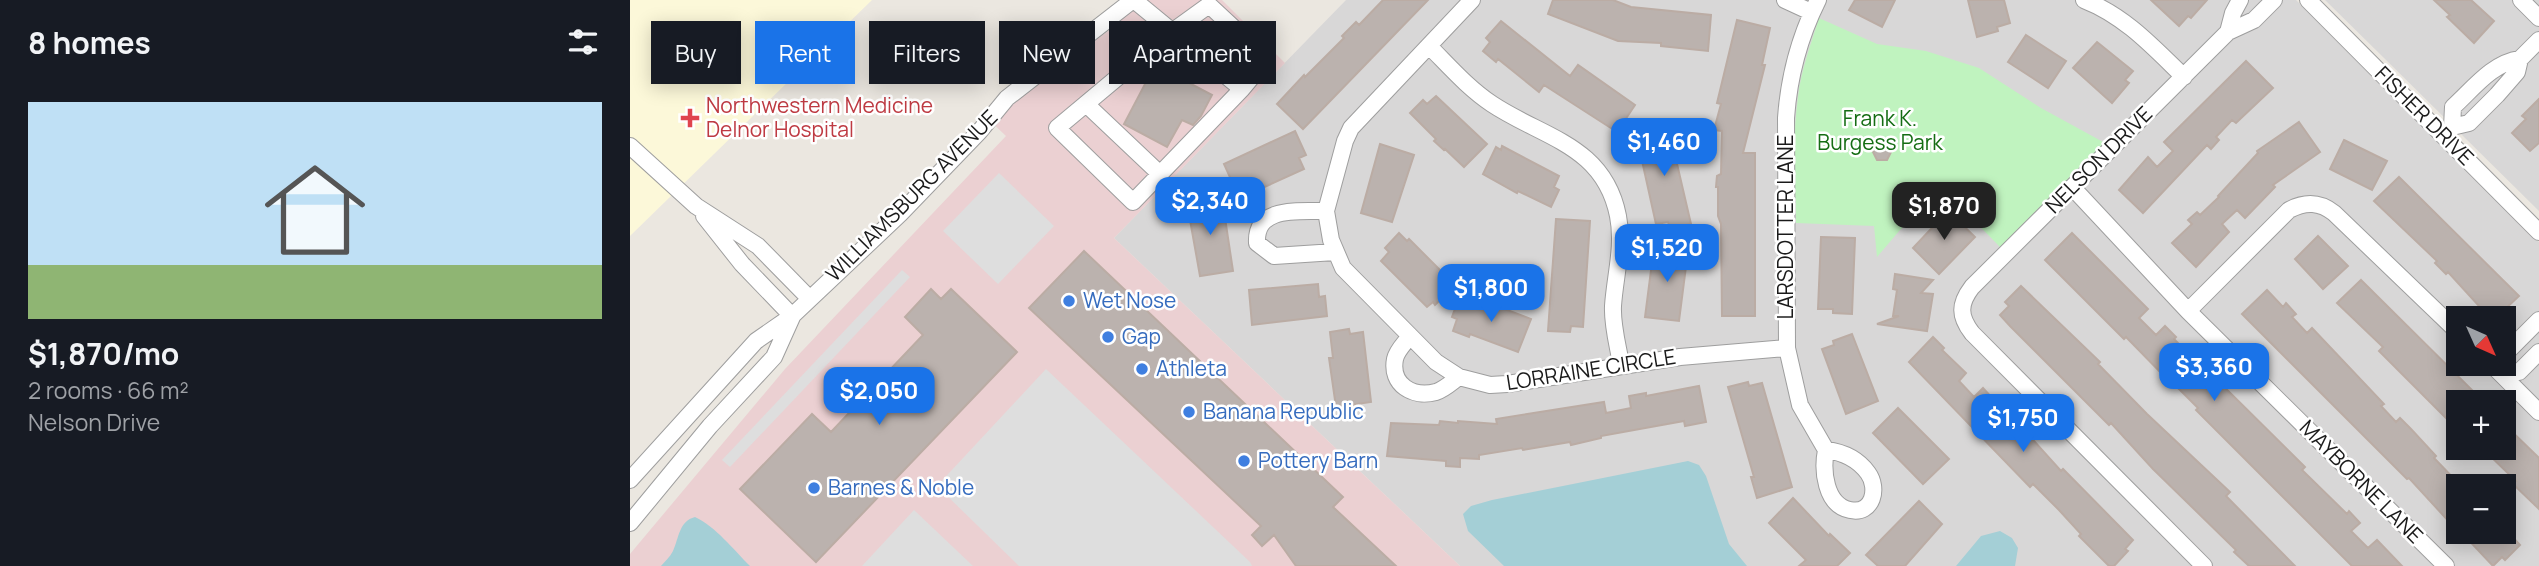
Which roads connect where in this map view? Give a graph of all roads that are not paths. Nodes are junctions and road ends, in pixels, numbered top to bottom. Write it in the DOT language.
graph roads {
  1 [pos="1134,0"];
  2 [pos="1472,0"];
  3 [pos="1785,0"];
  4 [pos="2084,0"];
  5 [pos="2240,0"];
  6 [pos="2274,0"];
  7 [pos="2308,0"];
  8 [pos="2521,0"];
  9 [pos="1815,6"];
  10 [pos="2539,18"];
  11 [pos="1160,21"];
  12 [pos="1187,21"];
  13 [pos="1226,21"];
  14 [pos="2228,32"];
  15 [pos="2539,40"];
  16 [pos="1429,46"];
  17 [pos="2519,59"];
  18 [pos="2184,77"];
  19 [pos="1110,84"];
  20 [pos="1236,84"];
  21 [pos="1246,84"];
  22 [pos="1242,89"];
  23 [pos="1086,104"];
  24 [pos="2448,131"];
  25 [pos="630,146"];
  26 [pos="1160,174"];
  27 [pos="2071,187"];
  28 [pos="696,206"];
  29 [pos="1326,211"];
  30 [pos="2539,232"];
  31 [pos="1335,252"];
  32 [pos="810,298"];
  33 [pos="2188,311"];
  34 [pos="792,316"];
  35 [pos="2539,320"];
  36 [pos="2446,321"];
  37 [pos="1410,336"];
  38 [pos="2516,343"];
  39 [pos="1787,348"];
  40 [pos="2539,352"];
  41 [pos="1621,365"];
  42 [pos="2516,371"];
  43 [pos="2506,376"];
  44 [pos="1459,377"];
  45 [pos="2539,412"];
  46 [pos="1826,450"];
  47 [pos="630,480"];
  48 [pos="630,523"];
  49 [pos="2204,566"];
  50 [pos="2446,566"];
  1 -- 11 [label="street"];
  1 -- 32 [label="street, WILLIAMSBURG AVENUE"];
  2 -- 16 [label="street, LORRAINE CIRCLE"];
  3 -- 9 [label="street"];
  4 -- 18 [label="street"];
  5 -- 14 [label="street, NELSON DRIVE"];
  6 -- 14 [label="street, NELSON DRIVE"];
  7 -- 24 [label="street, FISHER DRIVE"];
  8 -- 10 [label="street"];
  9 -- 39 [label="street, LARSDOTTER LANE"];
  12 -- 13 [label="street"];
  14 -- 18 [label="street, NELSON DRIVE"];
  15 -- 17 [label="street"];
  16 -- 29 [label="street, LORRAINE CIRCLE"];
  16 -- 41 [label="street"];
  17 -- 24 [label="street"];
  17 -- 24 [label="street"];
  18 -- 27 [label="street, NELSON DRIVE"];
  19 -- 23 [label="street"];
  20 -- 22 [label="street"];
  21 -- 22 [label="street"];
  22 -- 26 [label="street"];
  23 -- 26 [label="street"];
  23 -- 26 [label="street"];
  24 -- 30 [label="street, FISHER DRIVE"];
  25 -- 28 [label="street"];
  27 -- 33 [label="street, MAYBORNE LANE"];
  27 -- 49 [label="street, NELSON DRIVE"];
  28 -- 32 [label="street"];
  28 -- 34 [label="street"];
  29 -- 31 [label="street, LORRAINE CIRCLE"];
  29 -- 31 [label="street"];
  31 -- 37 [label="street, LORRAINE CIRCLE"];
  32 -- 34 [label="street, WILLIAMSBURG AVENUE"];
  33 -- 36 [label="street"];
  33 -- 50 [label="street, MAYBORNE LANE"];
  34 -- 47 [label="street, WILLIAMSBURG AVENUE"];
  34 -- 48 [label="street, WILLIAMSBURG AVENUE"];
  35 -- 38 [label="street"];
  37 -- 44 [label="street, LORRAINE CIRCLE"];
  37 -- 44 [label="street"];
  39 -- 41 [label="street, LORRAINE CIRCLE"];
  39 -- 46 [label="street, LARSDOTTER LANE"];
  40 -- 42 [label="street"];
  41 -- 44 [label="street, LORRAINE CIRCLE"];
  43 -- 45 [label="street"];
}
